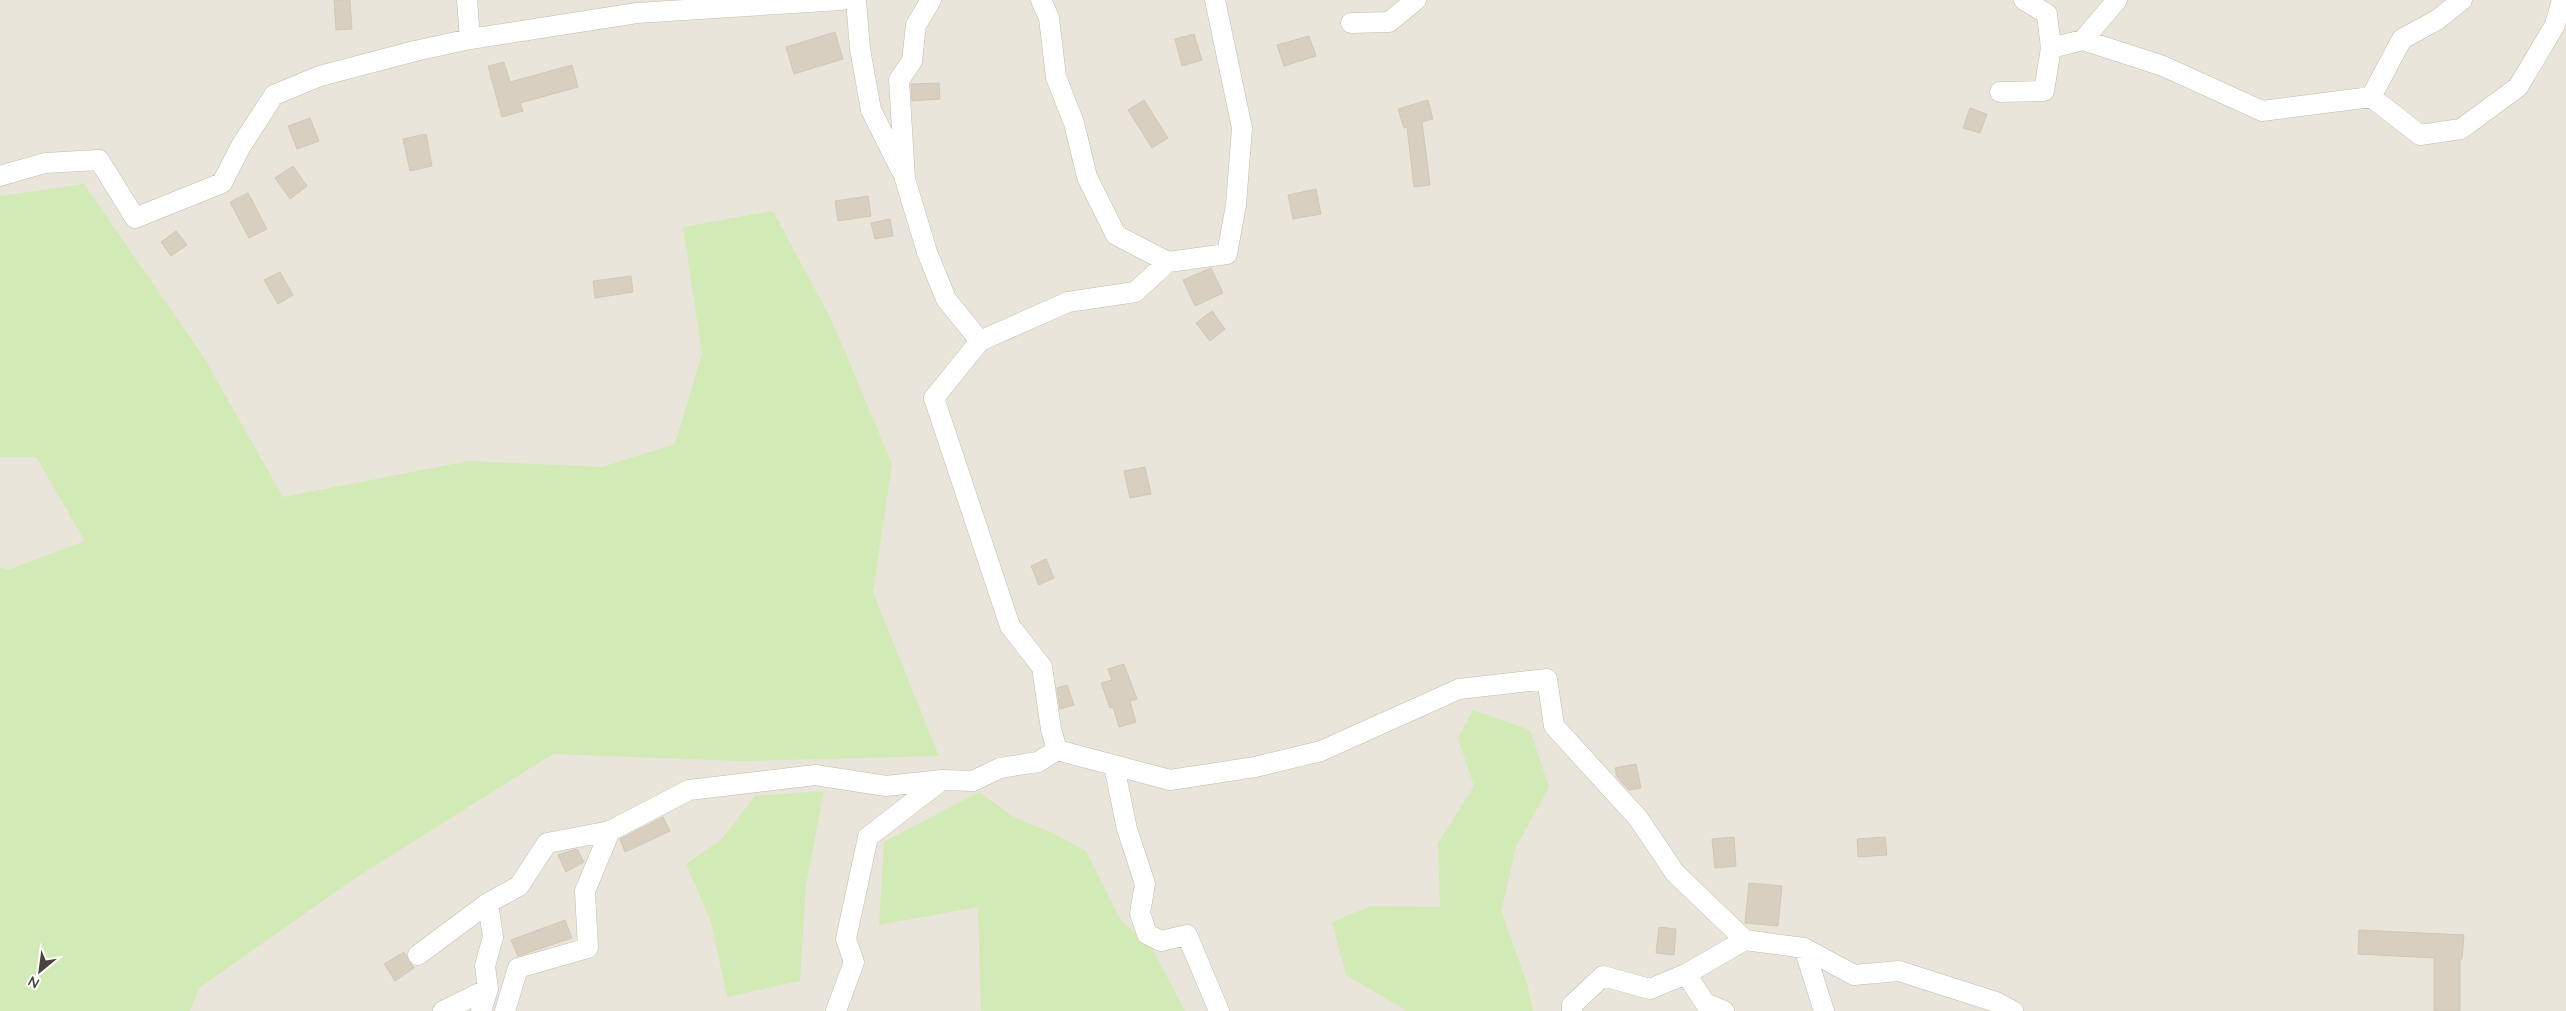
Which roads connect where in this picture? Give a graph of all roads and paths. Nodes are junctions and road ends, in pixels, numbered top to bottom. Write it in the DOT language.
graph roads {
  1 [pos="468,0"];
  2 [pos="842,0"];
  3 [pos="856,0"];
  4 [pos="931,0"];
  5 [pos="1041,0"];
  6 [pos="1215,0"];
  7 [pos="1416,0"];
  8 [pos="2024,0"];
  9 [pos="2116,0"];
  10 [pos="2462,0"];
  11 [pos="2562,0"];
  12 [pos="767,2"];
  13 [pos="2048,7"];
  14 [pos="1351,23"];
  15 [pos="470,40"];
  16 [pos="2083,40"];
  17 [pos="2051,48"];
  18 [pos="2000,92"];
  19 [pos="2371,98"];
  20 [pos="0,176"];
  21 [pos="905,179"];
  22 [pos="1168,262"];
  23 [pos="980,341"];
  24 [pos="1057,750"];
  25 [pos="1114,766"];
  26 [pos="942,780"];
  27 [pos="610,832"];
  28 [pos="488,903"];
  29 [pos="1745,940"];
  30 [pos="1804,948"];
  31 [pos="418,956"];
  32 [pos="1686,974"];
  33 [pos="488,989"];
  34 [pos="1705,1007"];
  35 [pos="443,1011"];
  36 [pos="481,1011"];
  37 [pos="505,1011"];
  38 [pos="836,1011"];
  39 [pos="1219,1011"];
  40 [pos="1572,1011"];
  41 [pos="1724,1011"];
  42 [pos="1824,1011"];
  43 [pos="2013,1011"];
  1 -- 15 [label="street"];
  2 -- 12 [label="street"];
  3 -- 21 [label="street"];
  4 -- 21 [label="street"];
  5 -- 22 [label="street"];
  6 -- 22 [label="street"];
  7 -- 14 [label="street"];
  8 -- 13 [label="street"];
  9 -- 16 [label="street"];
  10 -- 19 [label="street"];
  11 -- 19 [label="street"];
  12 -- 15 [label="street"];
  13 -- 17 [label="street"];
  15 -- 20 [label="street"];
  16 -- 17 [label="street"];
  16 -- 19 [label="street"];
  17 -- 18 [label="street"];
  21 -- 23 [label="street"];
  22 -- 23 [label="street"];
  23 -- 24 [label="street"];
  24 -- 25 [label="street"];
  24 -- 26 [label="street"];
  25 -- 29 [label="street"];
  25 -- 39 [label="street"];
  26 -- 27 [label="street"];
  26 -- 38 [label="street"];
  27 -- 28 [label="street"];
  27 -- 37 [label="street"];
  28 -- 31 [label="street"];
  28 -- 33 [label="street"];
  29 -- 30 [label="street"];
  29 -- 32 [label="street"];
  30 -- 42 [label="street"];
  30 -- 43 [label="street"];
  32 -- 34 [label="street"];
  32 -- 40 [label="street"];
  33 -- 35 [label="street"];
  33 -- 36 [label="street"];
  34 -- 41 [label="street"];
}
